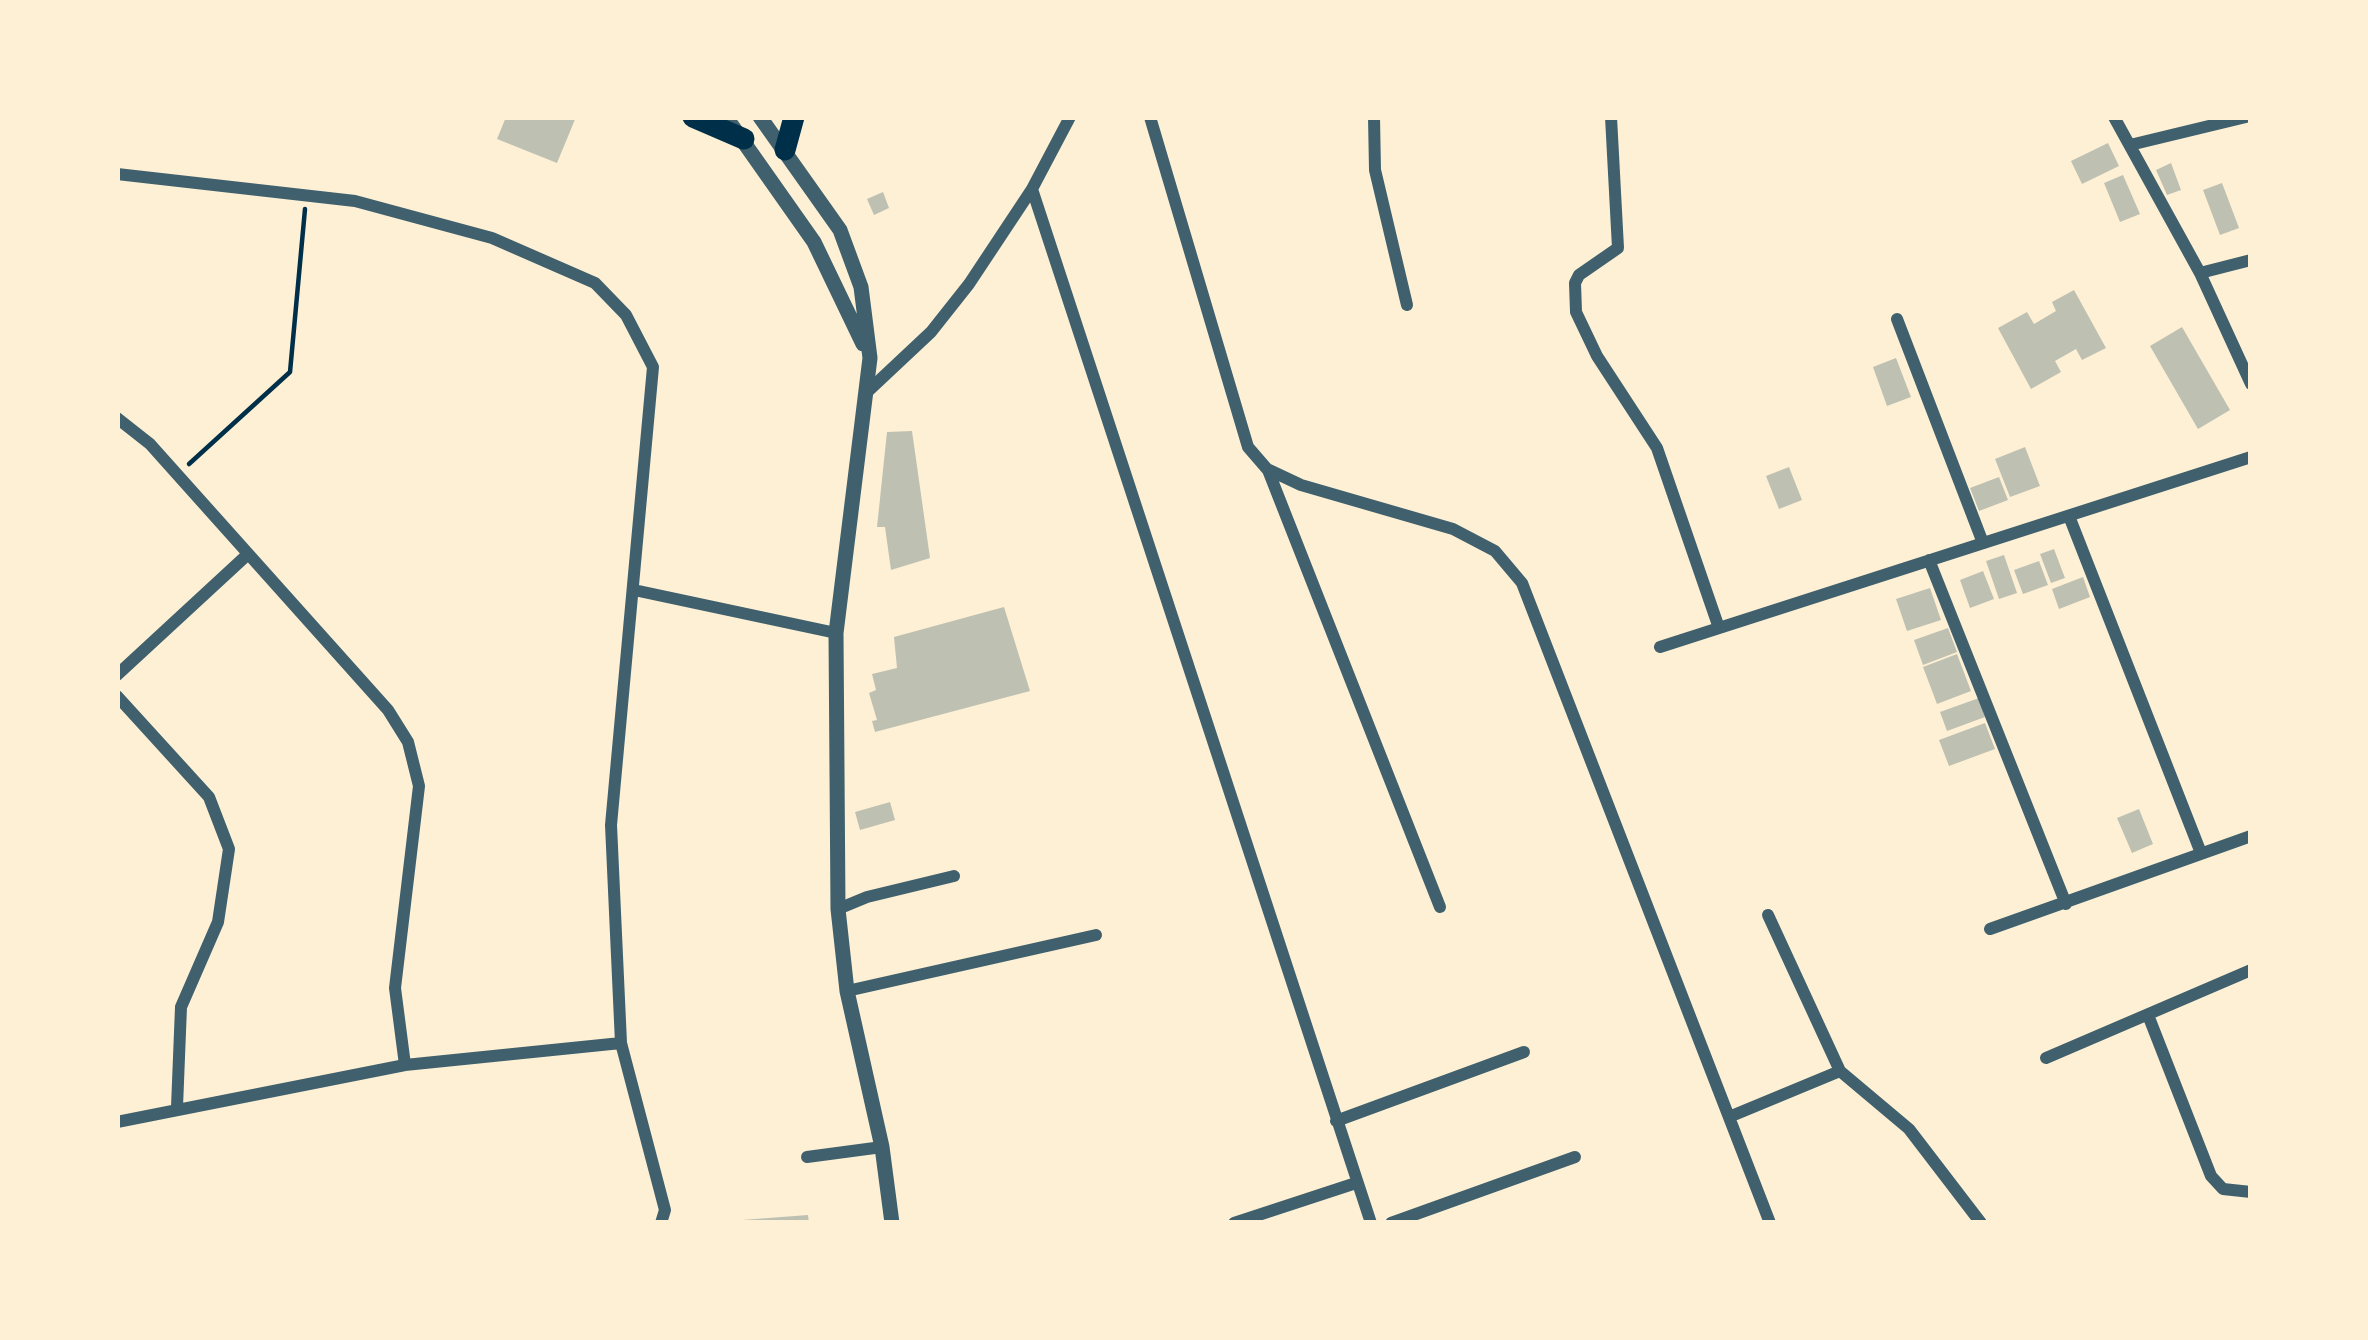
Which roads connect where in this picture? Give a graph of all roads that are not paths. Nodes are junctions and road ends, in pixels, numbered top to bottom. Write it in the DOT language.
graph roads {
  1 [pos="693,117"];
  2 [pos="726,117"];
  3 [pos="760,117"];
  4 [pos="794,117"];
  5 [pos="1070,117"];
  6 [pos="1150,117"];
  7 [pos="1374,117"];
  8 [pos="1611,117"];
  9 [pos="2114,117"];
  10 [pos="2246,117"];
  11 [pos="744,139"];
  12 [pos="2129,145"];
  13 [pos="785,150"];
  14 [pos="117,174"];
  15 [pos="1031,189"];
  16 [pos="2251,260"];
  17 [pos="2200,274"];
  18 [pos="1407,305"];
  19 [pos="1897,319"];
  20 [pos="870,358"];
  21 [pos="2251,384"];
  22 [pos="866,393"];
  23 [pos="117,418"];
  24 [pos="2251,457"];
  25 [pos="1268,469"];
  26 [pos="2068,516"];
  27 [pos="1983,543"];
  28 [pos="248,555"];
  29 [pos="1929,560"];
  30 [pos="634,590"];
  31 [pos="1719,628"];
  32 [pos="836,633"];
  33 [pos="1660,647"];
  34 [pos="117,675"];
  35 [pos="117,696"];
  36 [pos="2251,836"];
  37 [pos="2201,853"];
  38 [pos="955,876"];
  39 [pos="2066,904"];
  40 [pos="1440,907"];
  41 [pos="838,909"];
  42 [pos="1768,915"];
  43 [pos="1990,929"];
  44 [pos="1096,935"];
  45 [pos="2251,970"];
  46 [pos="847,991"];
  47 [pos="2148,1015"];
  48 [pos="621,1042"];
  49 [pos="1524,1052"];
  50 [pos="2046,1058"];
  51 [pos="405,1066"];
  52 [pos="1840,1071"];
  53 [pos="177,1107"];
  54 [pos="1729,1118"];
  55 [pos="1336,1121"];
  56 [pos="117,1122"];
  57 [pos="882,1148"];
  58 [pos="807,1157"];
  59 [pos="1574,1157"];
  60 [pos="1356,1183"];
  61 [pos="2251,1192"];
  62 [pos="661,1223"];
  63 [pos="892,1223"];
  64 [pos="1234,1223"];
  65 [pos="1371,1223"];
  66 [pos="1390,1223"];
  67 [pos="1770,1223"];
  68 [pos="1981,1223"];
  1 -- 11 [label="highway"];
  2 -- 11 [label="street"];
  3 -- 13 [label="street"];
  4 -- 13 [label="highway"];
  5 -- 15 [label="street"];
  6 -- 25 [label="street"];
  7 -- 18 [label="street"];
  8 -- 31 [label="street"];
  9 -- 12 [label="street"];
  10 -- 12 [label="street"];
  11 -- 20 [label="street"];
  12 -- 17 [label="street"];
  13 -- 20 [label="street"];
  14 -- 30 [label="street"];
  15 -- 22 [label="street"];
  15 -- 55 [label="street"];
  16 -- 17 [label="street"];
  17 -- 21 [label="street"];
  19 -- 27 [label="street"];
  20 -- 22 [label="street"];
  22 -- 32 [label="street"];
  23 -- 28 [label="street"];
  24 -- 26 [label="street"];
  25 -- 40 [label="street"];
  25 -- 54 [label="street"];
  26 -- 27 [label="street"];
  26 -- 37 [label="street"];
  27 -- 29 [label="street"];
  28 -- 34 [label="street"];
  28 -- 51 [label="street"];
  29 -- 31 [label="street"];
  29 -- 39 [label="street"];
  30 -- 32 [label="street"];
  30 -- 48 [label="street"];
  31 -- 33 [label="street"];
  32 -- 41 [label="street"];
  35 -- 53 [label="street"];
  36 -- 37 [label="street"];
  37 -- 39 [label="street"];
  38 -- 41 [label="street"];
  39 -- 43 [label="street"];
  41 -- 46 [label="street"];
  42 -- 52 [label="street"];
  44 -- 46 [label="street"];
  45 -- 47 [label="street"];
  46 -- 57 [label="street"];
  47 -- 50 [label="street"];
  47 -- 61 [label="street"];
  48 -- 51 [label="street"];
  48 -- 62 [label="street"];
  49 -- 55 [label="street"];
  51 -- 53 [label="street"];
  52 -- 54 [label="street"];
  52 -- 68 [label="street"];
  53 -- 56 [label="street"];
  54 -- 67 [label="street"];
  55 -- 60 [label="street"];
  57 -- 58 [label="street"];
  57 -- 63 [label="street"];
  59 -- 66 [label="street"];
  60 -- 64 [label="street"];
  60 -- 65 [label="street"];
}
